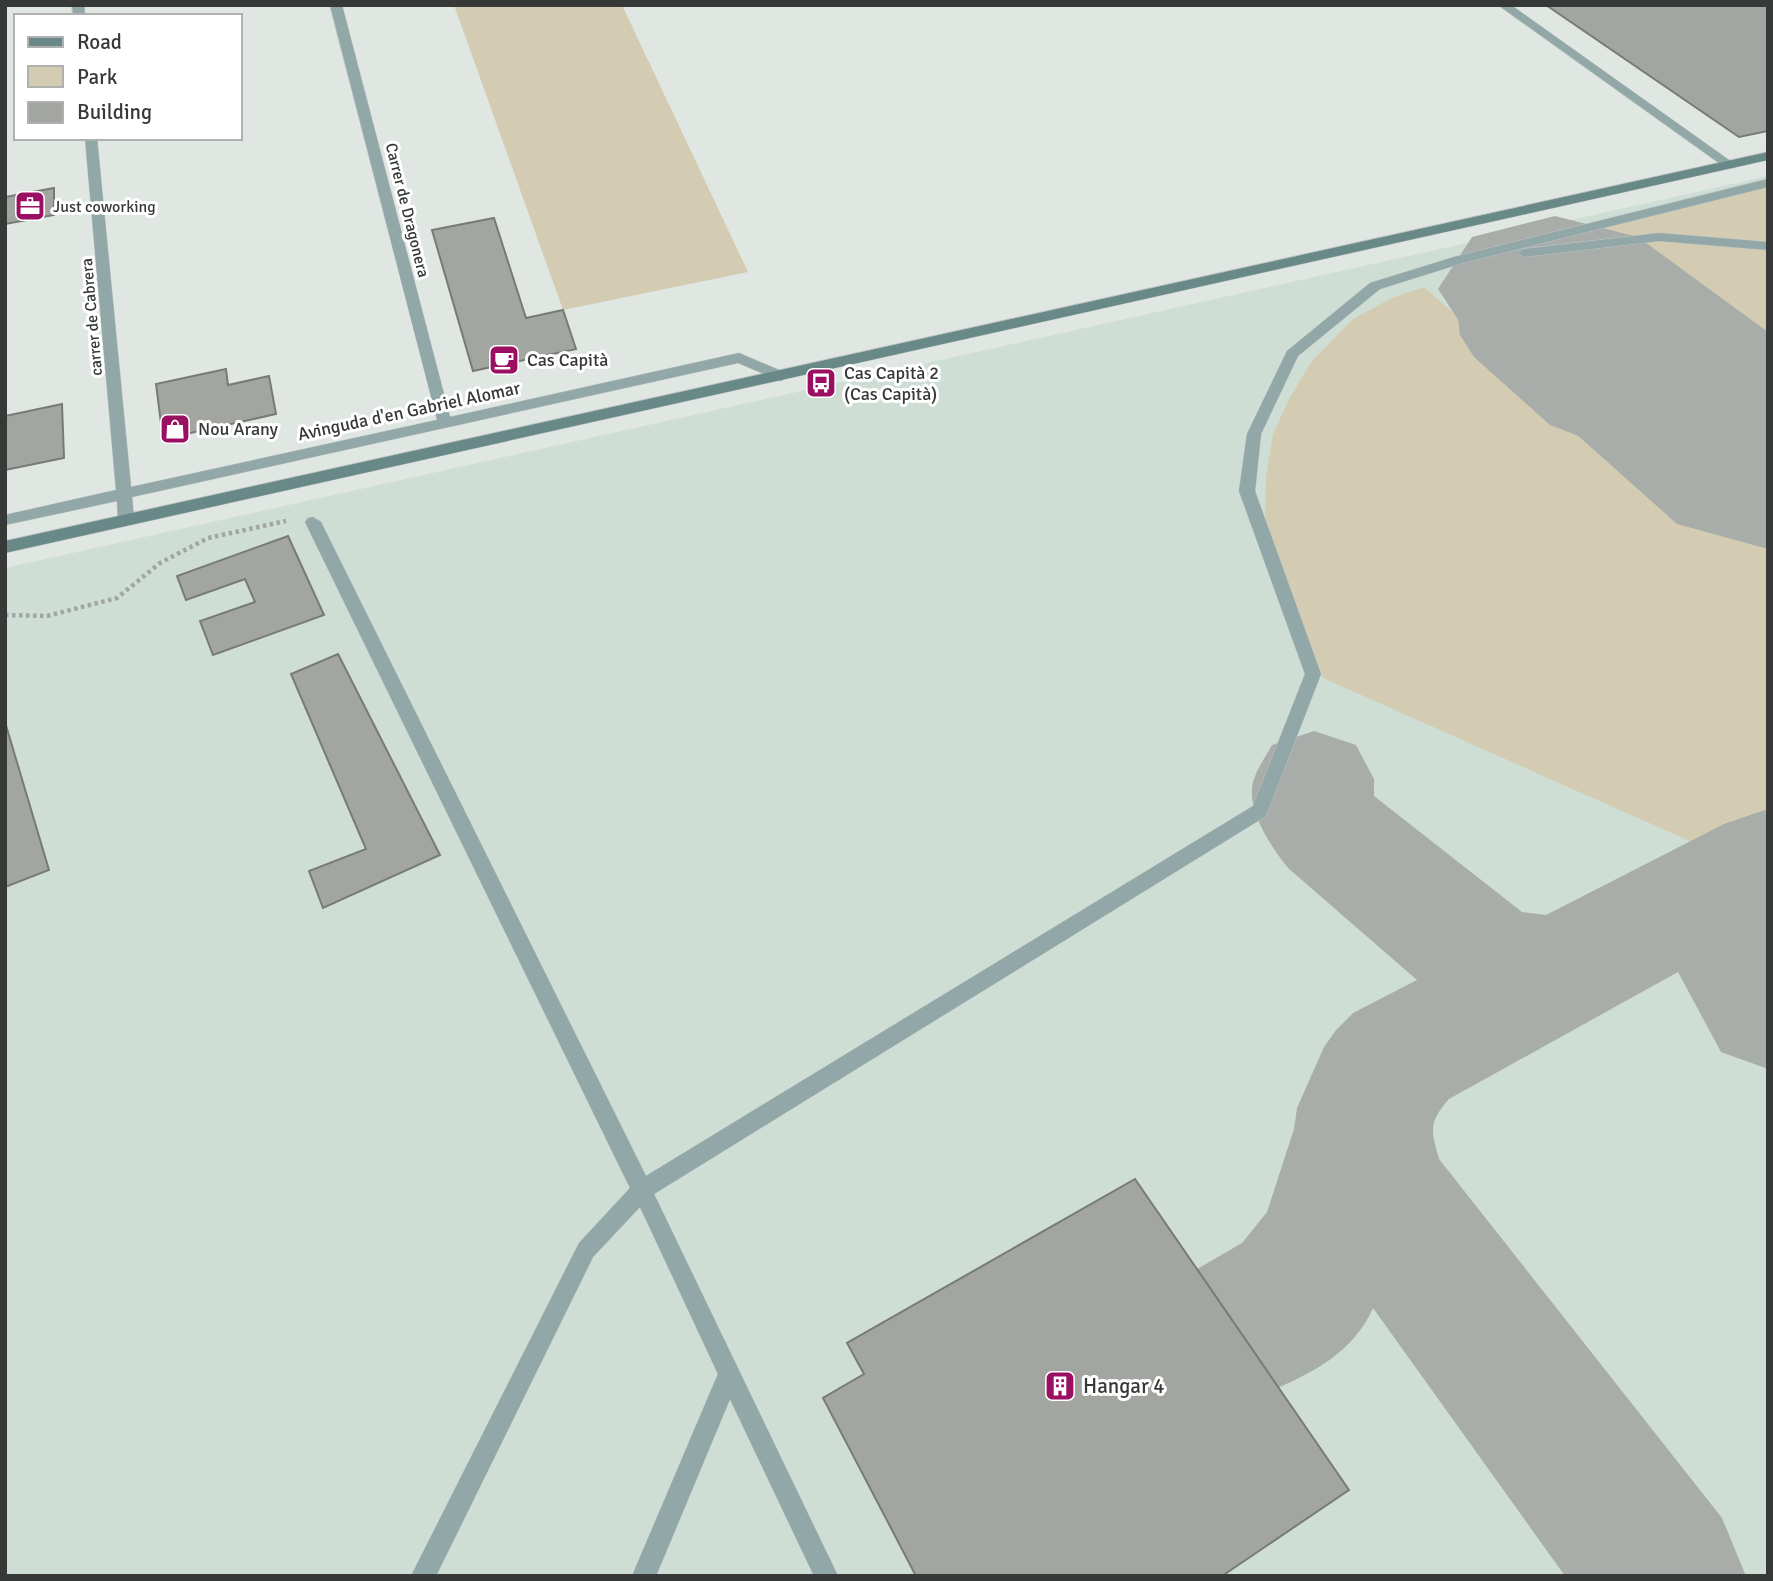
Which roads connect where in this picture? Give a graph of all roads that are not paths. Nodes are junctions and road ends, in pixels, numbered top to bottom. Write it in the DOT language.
graph roads {
  1 [pos="336,5"];
  2 [pos="1503,5"];
  3 [pos="91,140"];
  4 [pos="1768,156"];
  5 [pos="1730,165"];
  6 [pos="1768,183"];
  7 [pos="1768,246"];
  8 [pos="1460,260"];
  9 [pos="781,376"];
  10 [pos="445,424"];
  11 [pos="125,493"];
  12 [pos="5,520"];
  13 [pos="126,520"];
  14 [pos="313,522"];
  15 [pos="5,547"];
  16 [pos="642,1190"];
  17 [pos="729,1374"];
  18 [pos="423,1576"];
  19 [pos="644,1576"];
  20 [pos="826,1576"];
  1 -- 10 [label="street, Carrer de Dragonera"];
  2 -- 5 [label="street"];
  3 -- 11 [label="street, carrer de Cabrera"];
  4 -- 5 [label="street"];
  5 -- 9 [label="street"];
  6 -- 8 [label="street"];
  7 -- 8 [label="street"];
  8 -- 16 [label="street"];
  9 -- 10 [label="street, Avinguda d'en Gabriel Alomar"];
  9 -- 13 [label="street"];
  10 -- 11 [label="street, Avinguda d'en Gabriel Alomar"];
  11 -- 12 [label="street, Avinguda d'en Gabriel Alomar"];
  11 -- 13 [label="street, carrer de Cabrera"];
  13 -- 15 [label="street"];
  14 -- 16 [label="street"];
  16 -- 17 [label="street"];
  16 -- 18 [label="street"];
  17 -- 19 [label="street"];
  17 -- 20 [label="street"];
}
